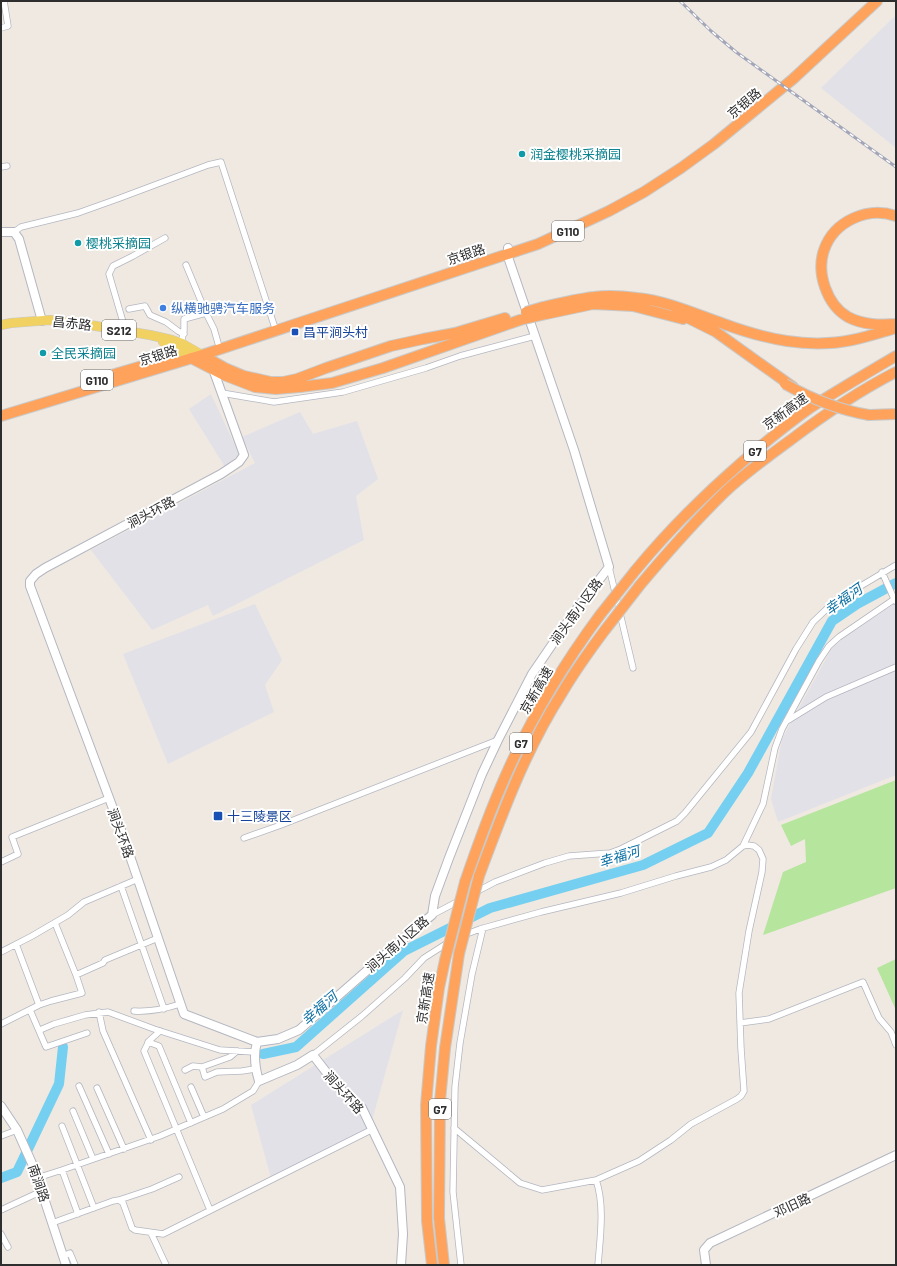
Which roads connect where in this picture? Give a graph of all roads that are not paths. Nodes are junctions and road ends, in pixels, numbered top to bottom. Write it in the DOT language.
graph roads {
  1 [pos="4,1"];
  2 [pos="867,1"];
  3 [pos="877,1"];
  4 [pos="1,28"];
  5 [pos="896,216"];
  6 [pos="1,232"];
  7 [pos="14,232"];
  8 [pos="165,238"];
  9 [pos="508,251"];
  10 [pos="186,265"];
  11 [pos="129,309"];
  12 [pos="545,311"];
  13 [pos="206,313"];
  14 [pos="519,317"];
  15 [pos="42,321"];
  16 [pos="896,324"];
  17 [pos="1,325"];
  18 [pos="274,325"];
  19 [pos="896,328"];
  20 [pos="121,330"];
  21 [pos="535,336"];
  22 [pos="182,338"];
  23 [pos="218,343"];
  24 [pos="193,355"];
  25 [pos="896,356"];
  26 [pos="213,369"];
  27 [pos="896,372"];
  28 [pos="222,393"];
  29 [pos="1,411"];
  30 [pos="896,414"];
  31 [pos="869,415"];
  32 [pos="1,416"];
  33 [pos="896,565"];
  34 [pos="609,567"];
  35 [pos="882,572"];
  36 [pos="895,600"];
  37 [pos="896,667"];
  38 [pos="633,668"];
  39 [pos="785,723"];
  40 [pos="498,740"];
  41 [pos="109,798"];
  42 [pos="244,838"];
  43 [pos="743,846"];
  44 [pos="1,862"];
  45 [pos="138,879"];
  46 [pos="121,886"];
  47 [pos="432,916"];
  48 [pos="55,923"];
  49 [pos="483,928"];
  50 [pos="158,938"];
  51 [pos="16,944"];
  52 [pos="142,946"];
  53 [pos="1,952"];
  54 [pos="76,976"];
  55 [pos="180,1004"];
  56 [pos="39,1005"];
  57 [pos="164,1009"];
  58 [pos="30,1010"];
  59 [pos="134,1011"];
  60 [pos="99,1012"];
  61 [pos="740,1023"];
  62 [pos="1,1024"];
  63 [pos="40,1030"];
  64 [pos="160,1031"];
  65 [pos="87,1033"];
  66 [pos="148,1042"];
  67 [pos="257,1042"];
  68 [pos="896,1045"];
  69 [pos="237,1051"];
  70 [pos="254,1052"];
  71 [pos="313,1055"];
  72 [pos="202,1067"];
  73 [pos="255,1069"];
  74 [pos="185,1070"];
  75 [pos="259,1081"];
  76 [pos="79,1086"];
  77 [pos="191,1087"];
  78 [pos="97,1088"];
  79 [pos="1,1106"];
  80 [pos="73,1111"];
  81 [pos="204,1117"];
  82 [pos="191,1122"];
  83 [pos="62,1126"];
  84 [pos="454,1128"];
  85 [pos="177,1129"];
  86 [pos="373,1129"];
  87 [pos="17,1130"];
  88 [pos="1,1136"];
  89 [pos="151,1140"];
  90 [pos="124,1149"];
  91 [pos="108,1154"];
  92 [pos="896,1155"];
  93 [pos="93,1159"];
  94 [pos="78,1165"];
  95 [pos="62,1170"];
  96 [pos="179,1177"];
  97 [pos="37,1178"];
  98 [pos="596,1180"];
  99 [pos="42,1191"];
  100 [pos="119,1200"];
  101 [pos="94,1208"];
  102 [pos="1,1210"];
  103 [pos="210,1210"];
  104 [pos="78,1214"];
  105 [pos="52,1223"];
  106 [pos="152,1232"];
  107 [pos="1,1234"];
  108 [pos="8,1247"];
  109 [pos="63,1256"];
  110 [pos="66,1265"];
  111 [pos="75,1265"];
  112 [pos="166,1265"];
  113 [pos="401,1265"];
  114 [pos="432,1265"];
  115 [pos="444,1265"];
  116 [pos="461,1265"];
  117 [pos="598,1265"];
  118 [pos="706,1265"];
  1 -- 4 [label="street"];
  2 -- 9 [label="highway, 京银路 / G110"];
  3 -- 9 [label="highway, 京银路 / G110"];
  5 -- 16 [label="highway"];
  6 -- 7 [label="street"];
  7 -- 15 [label="street"];
  7 -- 18 [label="street"];
  8 -- 20 [label="street"];
  9 -- 18 [label="highway, 京银路 / G110"];
  9 -- 21 [label="street, 涧头南小区路"];
  9 -- 24 [label="highway, 京银路 / G110"];
  10 -- 13 [label="street"];
  11 -- 22 [label="street"];
  12 -- 14 [label="highway, bridge"];
  12 -- 19 [label="highway"];
  12 -- 31 [label="highway, bridge"];
  12 -- 31 [label="highway, bridge"];
  13 -- 22 [label="street"];
  13 -- 23 [label="street"];
  14 -- 24 [label="highway"];
  14 -- 26 [label="highway"];
  15 -- 17 [label="main road, 昌赤路 / S212"];
  15 -- 20 [label="main road, 昌赤路 / S212"];
  15 -- 24 [label="main road, 昌赤路 / S212"];
  18 -- 23 [label="highway, 京银路 / G110"];
  20 -- 22 [label="main road, 昌赤路 / S212"];
  21 -- 28 [label="street"];
  21 -- 34 [label="street, 涧头南小区路"];
  22 -- 24 [label="main road, 昌赤路 / S212"];
  23 -- 24 [label="highway, 京银路 / G110"];
  24 -- 26 [label="highway"];
  24 -- 29 [label="highway, 京银路 / G110"];
  24 -- 32 [label="highway, 京银路 / G110"];
  25 -- 114 [label="highway, 京新高速 / G7, bridge"];
  26 -- 28 [label="street, 涧头环路"];
  27 -- 115 [label="highway, 京新高速 / G7, bridge"];
  28 -- 41 [label="street, 涧头环路"];
  30 -- 31 [label="highway"];
  33 -- 35 [label="street"];
  34 -- 38 [label="street"];
  34 -- 40 [label="street, 涧头南小区路"];
  35 -- 36 [label="street"];
  35 -- 47 [label="street"];
  36 -- 39 [label="street"];
  37 -- 39 [label="street"];
  39 -- 43 [label="street"];
  40 -- 42 [label="street"];
  40 -- 47 [label="street, 涧头南小区路"];
  41 -- 44 [label="street"];
  41 -- 45 [label="street, 涧头环路"];
  43 -- 49 [label="street"];
  43 -- 61 [label="street"];
  45 -- 46 [label="street"];
  45 -- 50 [label="street, 涧头环路"];
  46 -- 48 [label="street"];
  46 -- 52 [label="street"];
  47 -- 67 [label="street, 涧头南小区路"];
  48 -- 51 [label="street"];
  48 -- 54 [label="street"];
  49 -- 71 [label="street"];
  49 -- 84 [label="street"];
  50 -- 52 [label="street"];
  50 -- 55 [label="street, 涧头环路"];
  51 -- 53 [label="street"];
  51 -- 56 [label="street"];
  52 -- 54 [label="street"];
  52 -- 57 [label="street"];
  54 -- 56 [label="street"];
  55 -- 57 [label="street"];
  55 -- 67 [label="street, 涧头环路"];
  56 -- 58 [label="street"];
  57 -- 59 [label="street"];
  58 -- 62 [label="street"];
  58 -- 63 [label="street"];
  60 -- 63 [label="street"];
  60 -- 64 [label="street"];
  60 -- 89 [label="street"];
  61 -- 68 [label="street"];
  61 -- 98 [label="street"];
  63 -- 65 [label="street"];
  64 -- 66 [label="street"];
  64 -- 69 [label="street"];
  66 -- 82 [label="street"];
  66 -- 85 [label="street"];
  67 -- 70 [label="street"];
  69 -- 70 [label="street"];
  69 -- 72 [label="street"];
  70 -- 73 [label="street"];
  71 -- 75 [label="street"];
  71 -- 86 [label="street, 涧头环路"];
  72 -- 73 [label="street"];
  72 -- 74 [label="street"];
  73 -- 75 [label="street"];
  75 -- 81 [label="street"];
  76 -- 91 [label="street"];
  77 -- 81 [label="street"];
  78 -- 90 [label="street"];
  79 -- 87 [label="street, 南涧路"];
  80 -- 93 [label="street"];
  81 -- 82 [label="street"];
  82 -- 85 [label="street"];
  83 -- 94 [label="street"];
  84 -- 98 [label="street"];
  84 -- 116 [label="street"];
  85 -- 89 [label="street"];
  85 -- 103 [label="street"];
  86 -- 103 [label="street"];
  86 -- 113 [label="street, 涧头环路"];
  87 -- 88 [label="street"];
  87 -- 97 [label="street, 南涧路"];
  89 -- 90 [label="street"];
  90 -- 91 [label="street"];
  91 -- 93 [label="street"];
  92 -- 118 [label="street, 邓旧路"];
  93 -- 94 [label="street"];
  94 -- 95 [label="street"];
  94 -- 101 [label="street"];
  95 -- 97 [label="street"];
  95 -- 104 [label="street"];
  96 -- 100 [label="street"];
  97 -- 99 [label="street, 南涧路"];
  98 -- 117 [label="street"];
  99 -- 102 [label="street"];
  99 -- 105 [label="street, 南涧路"];
  100 -- 101 [label="street"];
  100 -- 106 [label="street"];
  101 -- 104 [label="street"];
  103 -- 106 [label="street"];
  104 -- 105 [label="street"];
  105 -- 109 [label="street, 南涧路"];
  106 -- 112 [label="street"];
  107 -- 108 [label="street"];
  109 -- 110 [label="street, 南涧路"];
  109 -- 111 [label="street"];
}
